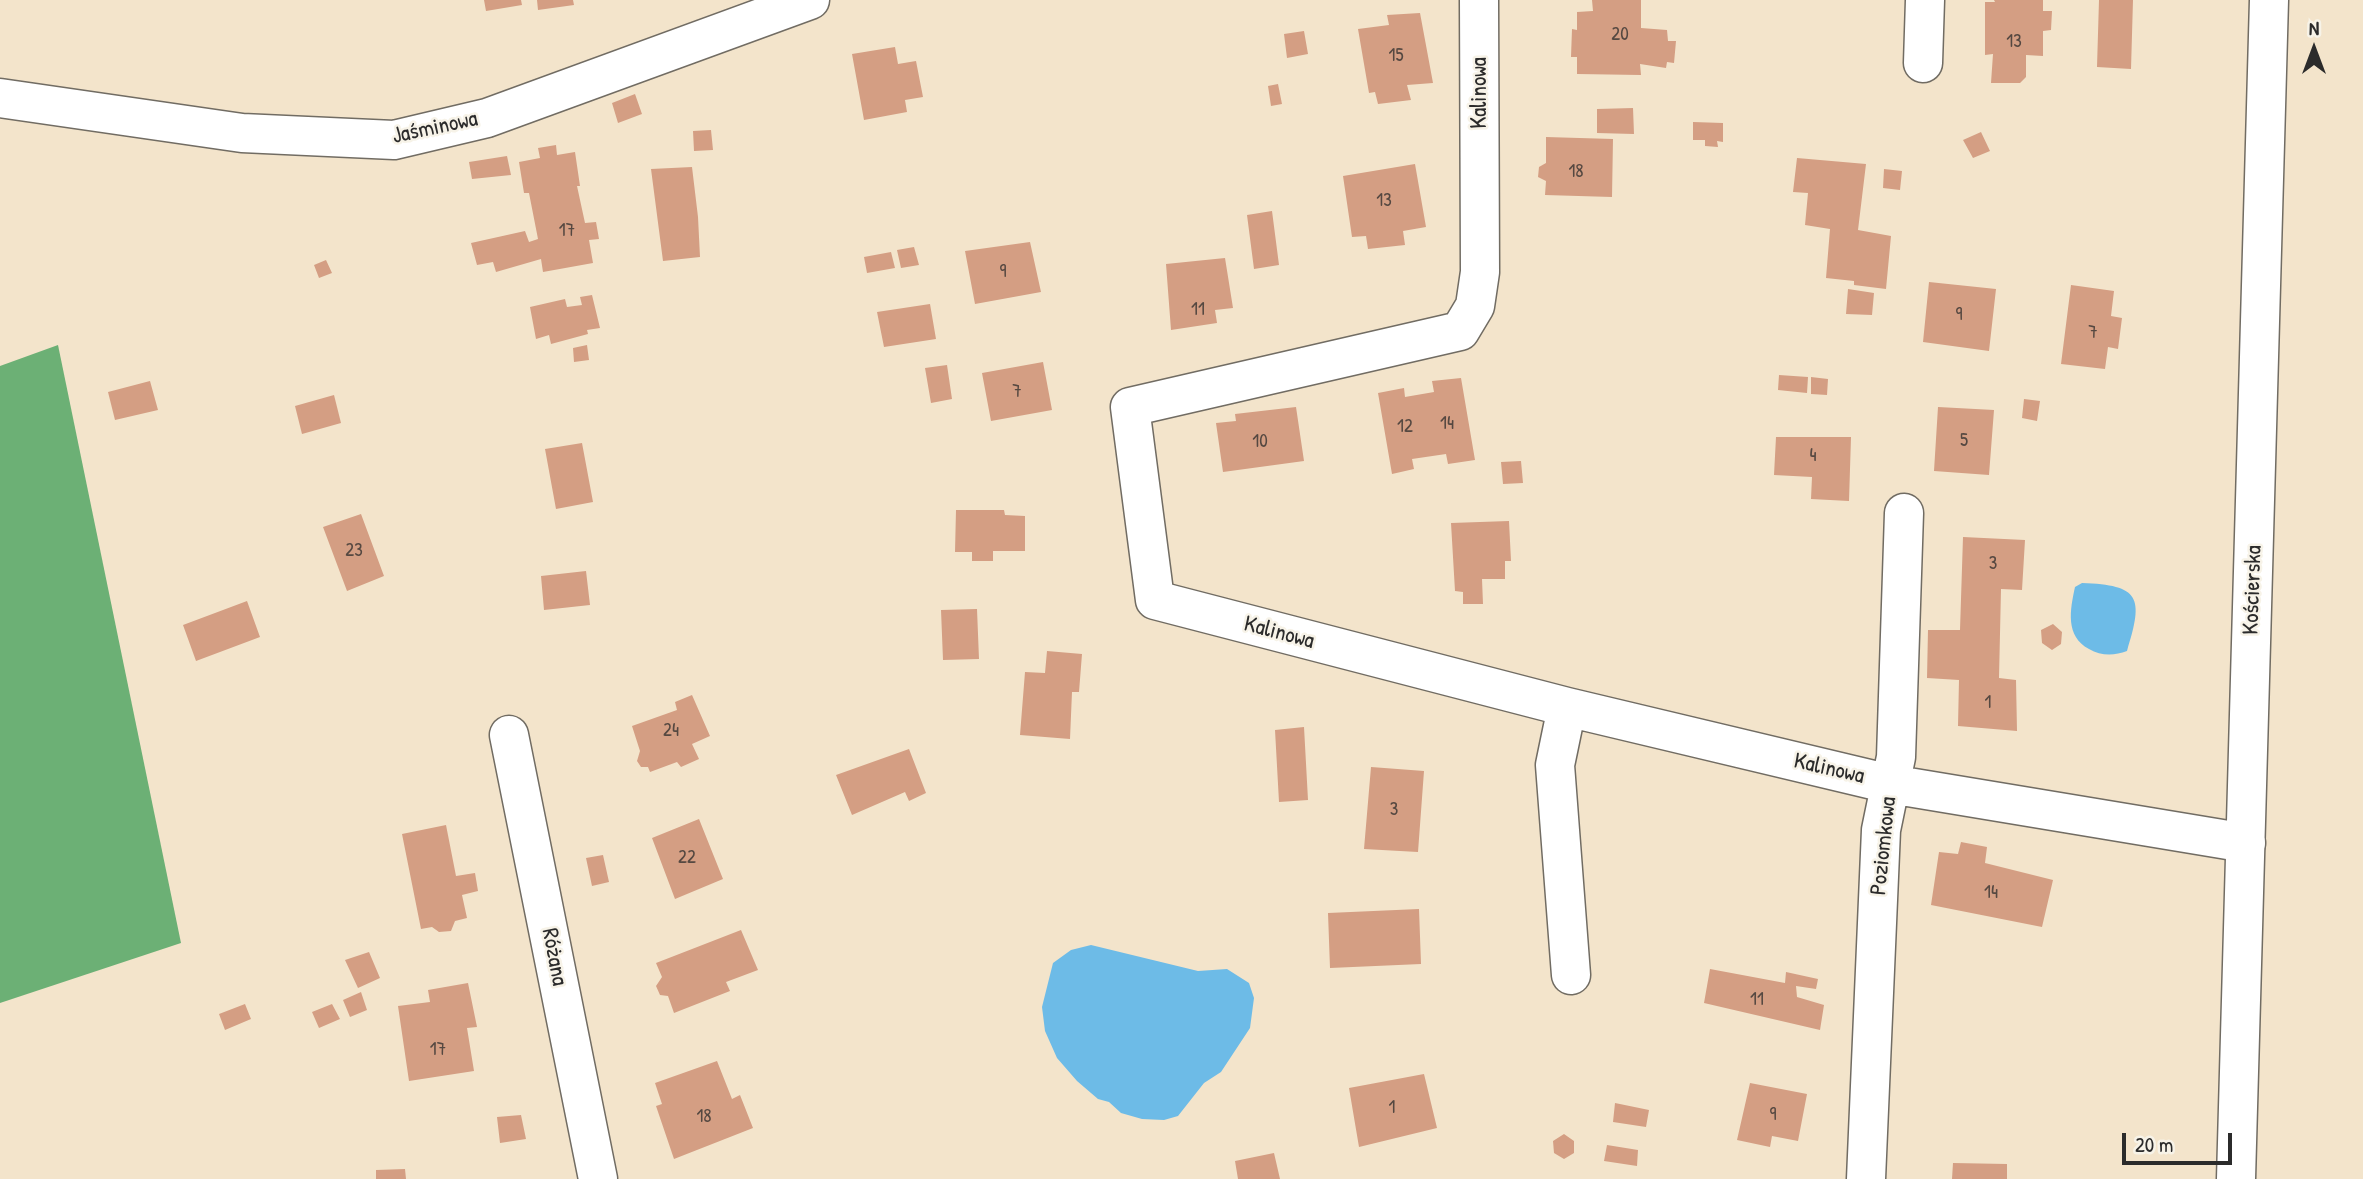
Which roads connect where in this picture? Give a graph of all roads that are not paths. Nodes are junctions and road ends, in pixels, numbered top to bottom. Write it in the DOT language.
graph roads {
  1 [pos="810,0"];
  2 [pos="1925,0"];
  3 [pos="2269,0"];
  4 [pos="1484,2"];
  5 [pos="1923,63"];
  6 [pos="0,98"];
  7 [pos="1904,513"];
  8 [pos="1567,707"];
  9 [pos="509,735"];
  10 [pos="1890,784"];
  11 [pos="2246,843"];
  12 [pos="1571,975"];
  13 [pos="598,1179"];
  14 [pos="1866,1179"];
  15 [pos="2236,1179"];
  1 -- 6 [label="street, Jaśminowa"];
  2 -- 5 [label="street"];
  3 -- 11 [label="street, Kościerska"];
  4 -- 8 [label="street, Kalinowa"];
  7 -- 10 [label="street, Poziomkowa"];
  8 -- 10 [label="street, Kalinowa"];
  8 -- 12 [label="street"];
  9 -- 13 [label="street, Różana"];
  10 -- 11 [label="street, Kalinowa"];
  10 -- 14 [label="street, Poziomkowa"];
  11 -- 15 [label="street, Kościerska"];
}
